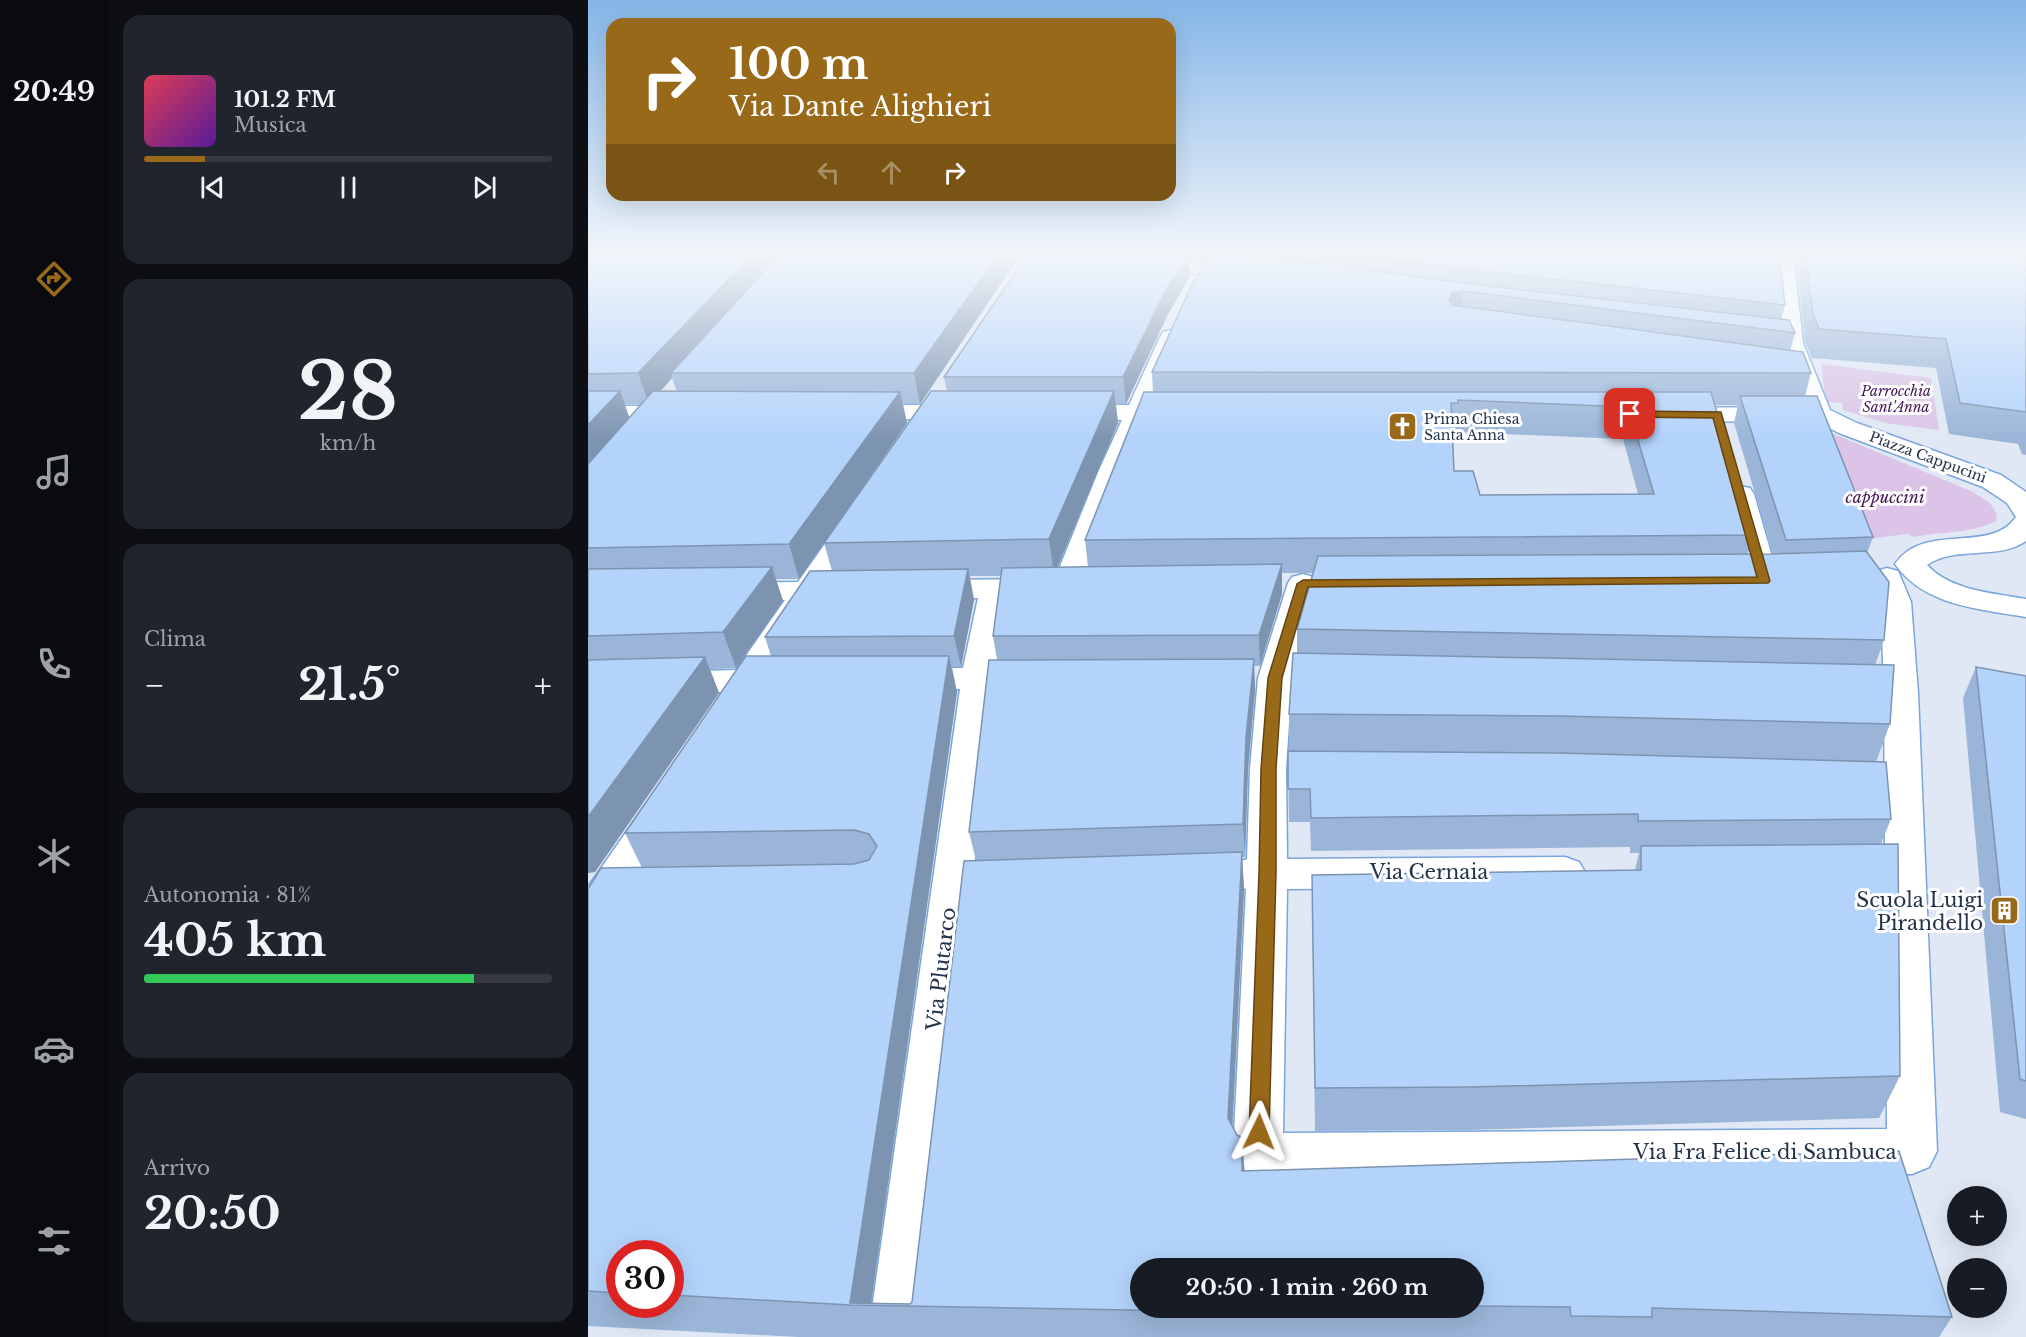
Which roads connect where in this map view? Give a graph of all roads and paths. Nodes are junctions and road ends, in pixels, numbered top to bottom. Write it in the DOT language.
graph roads {
  1 [pos="1181,316"];
  2 [pos="1789,316"];
  3 [pos="1769,340"];
  4 [pos="1792,343"];
  5 [pos="1780,373"];
  6 [pos="1804,376"];
  7 [pos="949,384"];
  8 [pos="680,387"];
  9 [pos="701,412"];
  10 [pos="837,412"];
  11 [pos="931,412"];
  12 [pos="979,412"];
  13 [pos="1049,412"];
  14 [pos="588,413"];
  15 [pos="657,413"];
  16 [pos="1136,413"];
  17 [pos="1204,413"];
  18 [pos="1652,414"];
  19 [pos="1820,414"];
  20 [pos="635,438"];
  21 [pos="912,438"];
  22 [pos="1733,470"];
  23 [pos="867,503"];
  24 [pos="2026,512"];
  25 [pos="2026,523"];
  26 [pos="1890,577"];
  27 [pos="1763,580"];
  28 [pos="1300,584"];
  29 [pos="901,589"];
  30 [pos="866,590"];
  31 [pos="807,591"];
  32 [pos="704,592"];
  33 [pos="991,601"];
  34 [pos="2026,608"];
  35 [pos="978,678"];
  36 [pos="1061,678"];
  37 [pos="885,679"];
  38 [pos="746,680"];
  39 [pos="804,680"];
  40 [pos="588,684"];
  41 [pos="720,720"];
  42 [pos="675,789"];
  43 [pos="1596,871"];
  44 [pos="1268,873"];
  45 [pos="1209,875"];
  46 [pos="1045,880"];
  47 [pos="952,883"];
  48 [pos="655,888"];
  49 [pos="595,899"];
  50 [pos="896,1337"];
  1 -- 16 [label="street"];
  2 -- 4 [label="street"];
  3 -- 4 [label="street"];
  4 -- 6 [label="street"];
  5 -- 6 [label="street"];
  6 -- 19 [label="street"];
  7 -- 11 [label="street"];
  8 -- 15 [label="street"];
  9 -- 15 [label="street"];
  10 -- 11 [label="street"];
  11 -- 12 [label="street"];
  11 -- 21 [label="street"];
  13 -- 16 [label="street"];
  14 -- 15 [label="street"];
  15 -- 20 [label="street"];
  16 -- 17 [label="street"];
  16 -- 29 [label="street"];
  18 -- 19 [label="street"];
  19 -- 24 [label="street, Piazza Cappucini"];
  22 -- 27 [label="street"];
  23 -- 31 [label="street"];
  25 -- 26 [label="street"];
  26 -- 34 [label="street"];
  26 -- 44 [label="street, Via Fra Felice di Sambuca"];
  28 -- 44 [label="street"];
  30 -- 31 [label="street"];
  31 -- 32 [label="street"];
  31 -- 38 [label="street"];
  33 -- 35 [label="street, Via Plutarco"];
  35 -- 36 [label="street"];
  35 -- 37 [label="street"];
  35 -- 47 [label="street, Via Plutarco"];
  38 -- 39 [label="street"];
  38 -- 40 [label="street"];
  38 -- 41 [label="street"];
  42 -- 49 [label="street"];
  43 -- 44 [label="street, Via Cernaia"];
  44 -- 45 [label="street, Via Cernaia"];
  46 -- 47 [label="street"];
  47 -- 50 [label="street, Via Plutarco"];
  48 -- 49 [label="street"];
}
